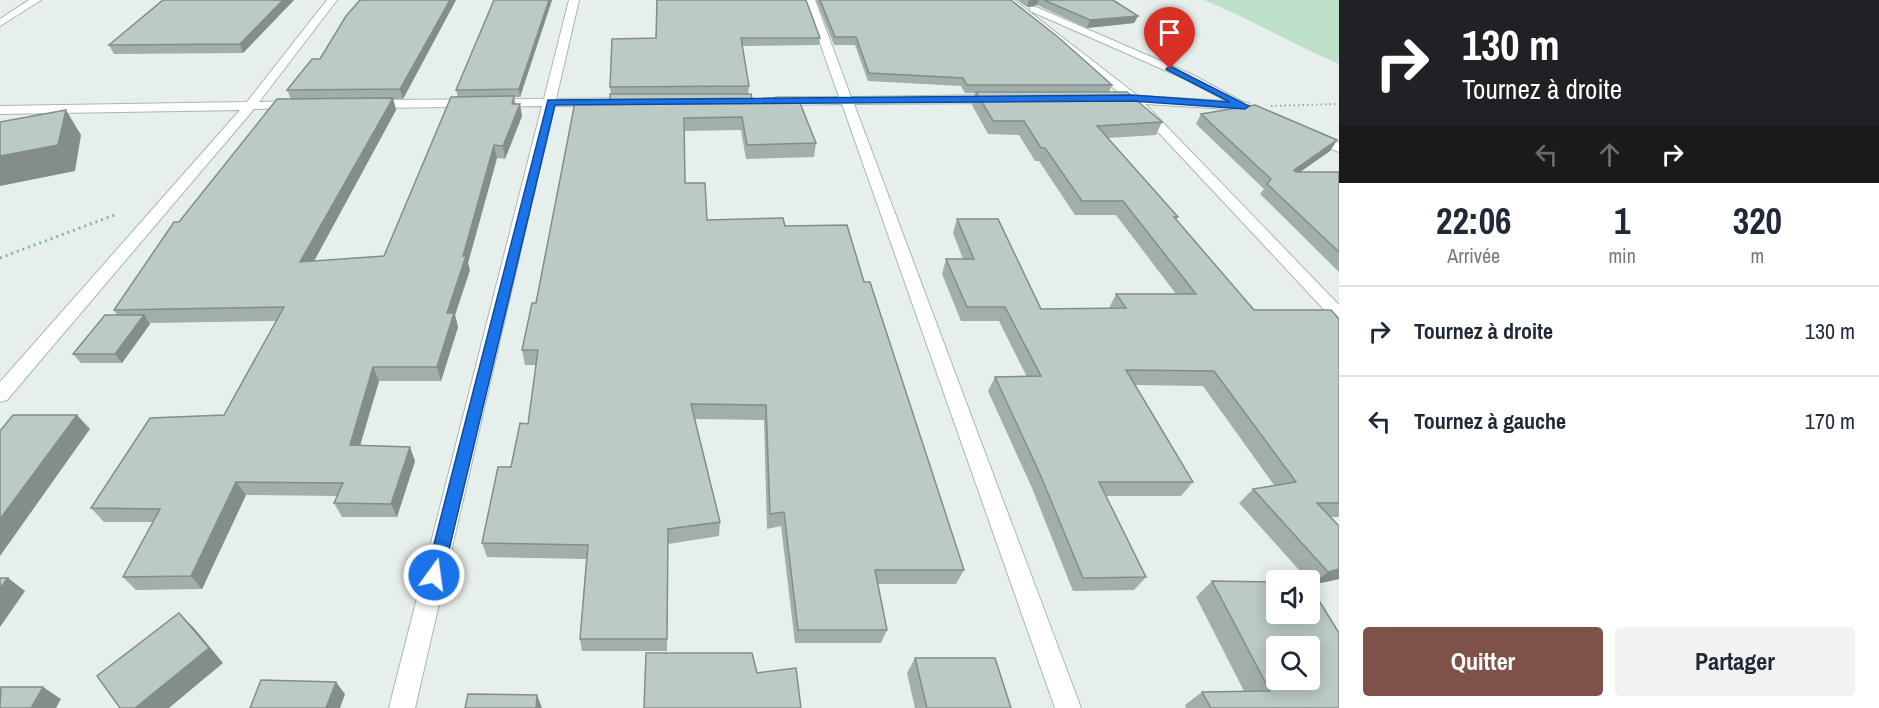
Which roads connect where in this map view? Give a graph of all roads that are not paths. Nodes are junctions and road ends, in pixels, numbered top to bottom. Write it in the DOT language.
graph roads {
  1 [pos="36,0"];
  2 [pos="332,0"];
  3 [pos="574,0"];
  4 [pos="810,0"];
  5 [pos="1010,0"];
  6 [pos="0,23"];
  7 [pos="1097,98"];
  8 [pos="1132,98"];
  9 [pos="1013,99"];
  10 [pos="846,100"];
  11 [pos="763,101"];
  12 [pos="551,102"];
  13 [pos="645,102"];
  14 [pos="308,105"];
  15 [pos="354,105"];
  16 [pos="250,106"];
  17 [pos="0,110"];
  18 [pos="1297,129"];
  19 [pos="1339,148"];
  20 [pos="1339,315"];
  21 [pos="0,395"];
  22 [pos="402,708"];
  23 [pos="1068,708"];
  1 -- 6 [label="street"];
  2 -- 16 [label="street"];
  3 -- 12 [label="street"];
  4 -- 10 [label="street"];
  5 -- 8 [label="street"];
  5 -- 8 [label="street"];
  7 -- 8 [label="street"];
  8 -- 20 [label="street"];
  9 -- 10 [label="street"];
  10 -- 11 [label="street"];
  10 -- 23 [label="street"];
  12 -- 13 [label="street"];
  12 -- 15 [label="street"];
  12 -- 22 [label="street"];
  14 -- 16 [label="street"];
  16 -- 17 [label="street"];
  16 -- 21 [label="street"];
  18 -- 19 [label="street"];
}
